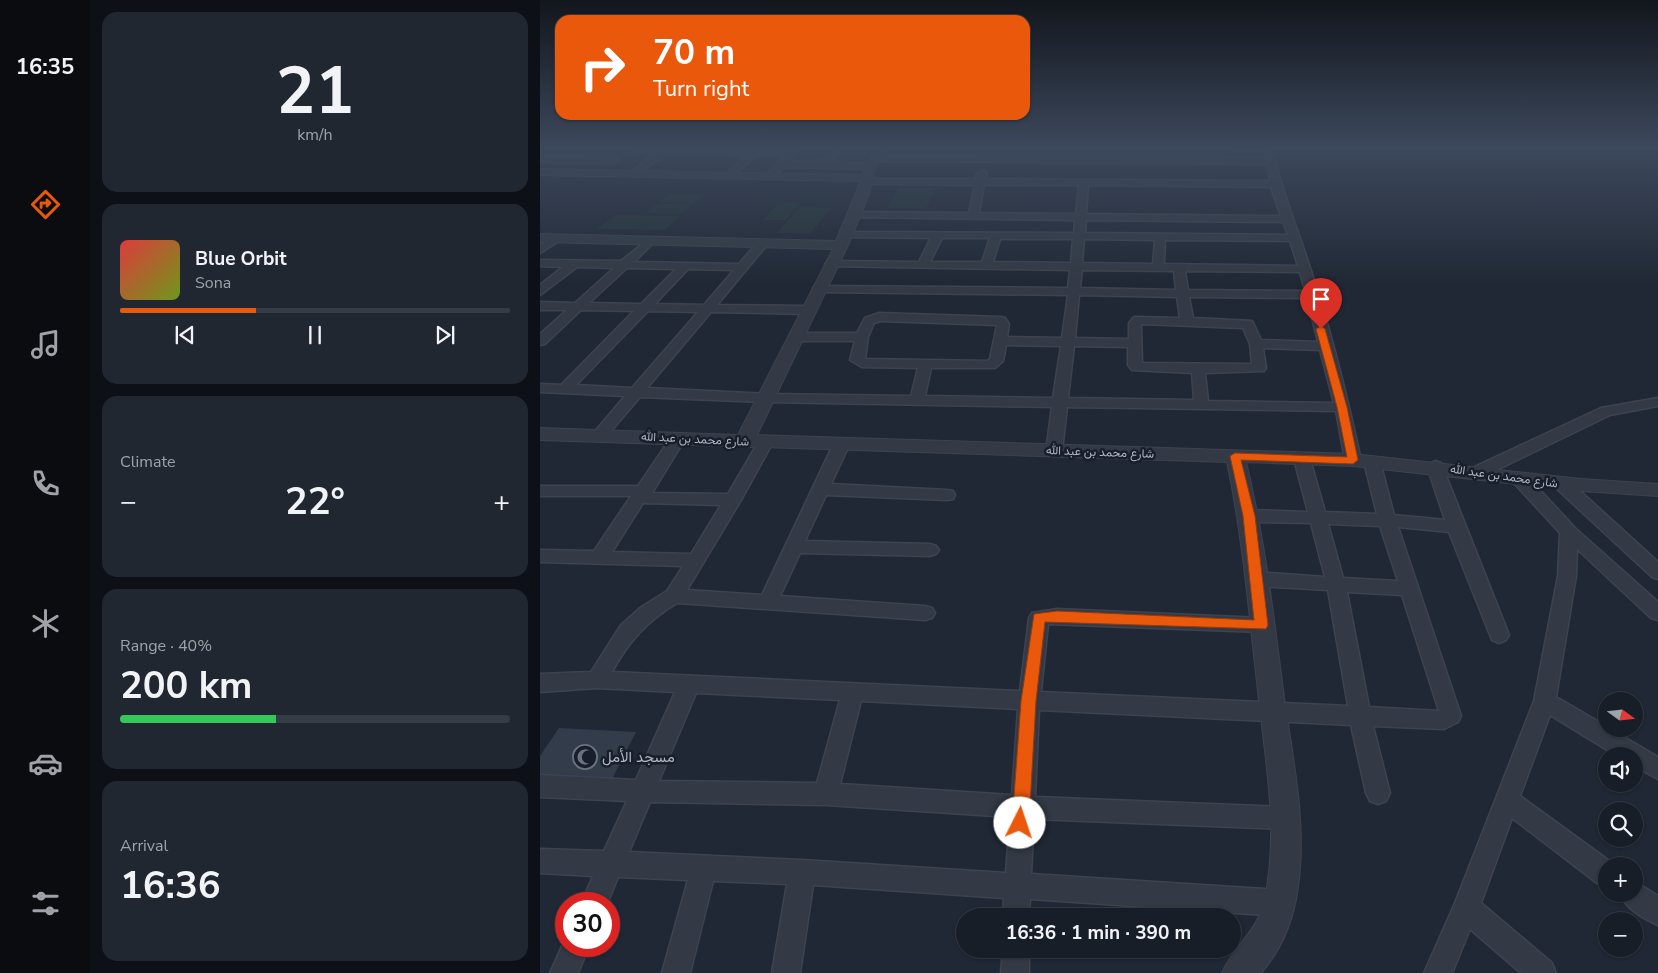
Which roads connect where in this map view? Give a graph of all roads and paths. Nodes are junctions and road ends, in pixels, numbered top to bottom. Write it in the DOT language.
graph roads {
  1 [pos="862,193"];
  2 [pos="978,193"];
  3 [pos="1082,193"];
  4 [pos="1279,193"];
  5 [pos="853,215"];
  6 [pos="976,217"];
  7 [pos="1079,217"];
  8 [pos="1174,218"];
  9 [pos="1288,218"];
  10 [pos="938,235"];
  11 [pos="974,235"];
  12 [pos="996,236"];
  13 [pos="1078,237"];
  14 [pos="1160,237"];
  15 [pos="540,238"];
  16 [pos="556,238"];
  17 [pos="1176,238"];
  18 [pos="1293,238"];
  19 [pos="843,239"];
  20 [pos="650,241"];
  21 [pos="762,244"];
  22 [pos="540,250"];
  23 [pos="540,263"];
  24 [pos="574,264"];
  25 [pos="627,264"];
  26 [pos="831,264"];
  27 [pos="923,265"];
  28 [pos="685,266"];
  29 [pos="959,266"];
  30 [pos="986,266"];
  31 [pos="742,267"];
  32 [pos="1075,267"];
  33 [pos="1158,268"];
  34 [pos="1178,268"];
  35 [pos="1305,269"];
  36 [pos="819,288"];
  37 [pos="540,291"];
  38 [pos="1074,292"];
  39 [pos="1183,293"];
  40 [pos="1312,295"];
  41 [pos="949,304"];
  42 [pos="540,306"];
  43 [pos="579,306"];
  44 [pos="642,308"];
  45 [pos="708,308"];
  46 [pos="807,310"];
  47 [pos="1187,320"];
  48 [pos="795,337"];
  49 [pos="862,337"];
  50 [pos="1001,340"];
  51 [pos="540,341"];
  52 [pos="1068,342"];
  53 [pos="1134,343"];
  54 [pos="1256,344"];
  55 [pos="1325,346"];
  56 [pos="925,365"];
  57 [pos="1198,369"];
  58 [pos="540,388"];
  59 [pos="565,389"];
  60 [pos="638,392"];
  61 [pos="767,398"];
  62 [pos="917,400"];
  63 [pos="1658,402"];
  64 [pos="1059,404"];
  65 [pos="1201,404"];
  66 [pos="1342,407"];
  67 [pos="540,434"];
  68 [pos="600,435"];
  69 [pos="677,438"];
  70 [pos="744,442"];
  71 [pos="765,442"];
  72 [pos="842,445"];
  73 [pos="1054,450"];
  74 [pos="1235,456"];
  75 [pos="1302,459"];
  76 [pos="1362,461"];
  77 [pos="1435,466"];
  78 [pos="1476,472"];
  79 [pos="1521,480"];
  80 [pos="1562,484"];
  81 [pos="820,489"];
  82 [pos="1658,490"];
  83 [pos="540,491"];
  84 [pos="642,494"];
  85 [pos="947,495"];
  86 [pos="733,500"];
  87 [pos="1249,516"];
  88 [pos="1319,518"];
  89 [pos="1387,520"];
  90 [pos="1456,526"];
  91 [pos="1569,532"];
  92 [pos="793,547"];
  93 [pos="930,550"];
  94 [pos="540,556"];
  95 [pos="599,558"];
  96 [pos="697,560"];
  97 [pos="1656,567"];
  98 [pos="1256,579"];
  99 [pos="1336,586"];
  100 [pos="1409,589"];
  101 [pos="674,596"];
  102 [pos="768,602"];
  103 [pos="924,613"];
  104 [pos="1658,613"];
  105 [pos="1261,625"];
  106 [pos="1499,635"];
  107 [pos="597,680"];
  108 [pos="540,683"];
  109 [pos="689,684"];
  110 [pos="853,693"];
  111 [pos="1029,701"];
  112 [pos="1544,701"];
  113 [pos="1275,712"];
  114 [pos="1360,716"];
  115 [pos="1658,769"];
  116 [pos="540,786"];
  117 [pos="643,791"];
  118 [pos="1378,793"];
  119 [pos="826,794"];
  120 [pos="1506,798"];
  121 [pos="1021,807"];
  122 [pos="1286,818"];
  123 [pos="540,861"];
  124 [pos="612,864"];
  125 [pos="704,867"];
  126 [pos="1598,868"];
  127 [pos="802,872"];
  128 [pos="1016,887"];
  129 [pos="599,892"];
  130 [pos="1643,901"];
  131 [pos="1280,903"];
  132 [pos="1016,908"];
  133 [pos="1466,908"];
  134 [pos="1658,912"];
  135 [pos="571,957"];
  136 [pos="1016,958"];
  137 [pos="564,973"];
  138 [pos="676,973"];
  139 [pos="786,973"];
  140 [pos="1015,973"];
  141 [pos="1239,973"];
  142 [pos="1438,973"];
  143 [pos="1542,973"];
  1 -- 5 [label="street"];
  2 -- 6 [label="street"];
  3 -- 7 [label="street"];
  4 -- 9 [label="street"];
  5 -- 6 [label="street"];
  5 -- 19 [label="street"];
  6 -- 7 [label="street"];
  6 -- 11 [label="street"];
  7 -- 8 [label="street"];
  7 -- 13 [label="street"];
  8 -- 9 [label="street"];
  8 -- 17 [label="street"];
  9 -- 18 [label="street"];
  10 -- 11 [label="street"];
  10 -- 19 [label="street"];
  10 -- 27 [label="street"];
  11 -- 12 [label="street"];
  12 -- 13 [label="street"];
  12 -- 30 [label="street"];
  13 -- 14 [label="street"];
  13 -- 32 [label="street"];
  14 -- 17 [label="street"];
  14 -- 33 [label="street"];
  15 -- 16 [label="street"];
  16 -- 20 [label="street"];
  16 -- 22 [label="street"];
  17 -- 18 [label="street"];
  18 -- 35 [label="street"];
  19 -- 21 [label="street"];
  19 -- 26 [label="street"];
  20 -- 21 [label="street"];
  20 -- 25 [label="street"];
  21 -- 31 [label="street"];
  23 -- 24 [label="street"];
  24 -- 25 [label="street"];
  24 -- 37 [label="street"];
  25 -- 28 [label="street"];
  25 -- 43 [label="street"];
  26 -- 27 [label="street"];
  26 -- 36 [label="street"];
  27 -- 29 [label="street"];
  28 -- 31 [label="street"];
  28 -- 44 [label="street"];
  29 -- 30 [label="street"];
  29 -- 41 [label="street"];
  30 -- 32 [label="street"];
  31 -- 45 [label="street"];
  32 -- 33 [label="street"];
  32 -- 38 [label="street"];
  33 -- 34 [label="street"];
  34 -- 35 [label="street"];
  34 -- 39 [label="street"];
  35 -- 40 [label="street"];
  36 -- 41 [label="street"];
  36 -- 46 [label="street"];
  38 -- 39 [label="street"];
  38 -- 41 [label="street"];
  38 -- 52 [label="street"];
  39 -- 40 [label="street"];
  39 -- 47 [label="street"];
  40 -- 55 [label="street"];
  41 -- 49 [label="street"];
  41 -- 50 [label="street"];
  42 -- 43 [label="street"];
  43 -- 44 [label="street"];
  43 -- 51 [label="street"];
  44 -- 45 [label="street"];
  44 -- 59 [label="street"];
  45 -- 46 [label="street"];
  45 -- 60 [label="street"];
  46 -- 48 [label="street"];
  47 -- 53 [label="street"];
  47 -- 54 [label="street"];
  48 -- 49 [label="street"];
  48 -- 61 [label="street"];
  49 -- 56 [label="street"];
  50 -- 52 [label="street"];
  50 -- 56 [label="street"];
  52 -- 53 [label="street"];
  52 -- 64 [label="street"];
  53 -- 57 [label="street"];
  54 -- 55 [label="street"];
  54 -- 57 [label="street"];
  55 -- 66 [label="street"];
  56 -- 62 [label="street"];
  57 -- 65 [label="street"];
  58 -- 59 [label="street"];
  59 -- 60 [label="street"];
  60 -- 61 [label="street"];
  60 -- 68 [label="street"];
  61 -- 62 [label="street"];
  61 -- 70 [label="street"];
  62 -- 64 [label="street"];
  63 -- 78 [label="street"];
  64 -- 65 [label="street"];
  64 -- 73 [label="street"];
  65 -- 66 [label="street"];
  66 -- 76 [label="street"];
  67 -- 68 [label="street, شارع محمد بن عبد الله"];
  68 -- 69 [label="street, شارع محمد بن عبد الله"];
  69 -- 70 [label="street, شارع محمد بن عبد الله"];
  69 -- 84 [label="street"];
  70 -- 71 [label="street, شارع محمد بن عبد الله"];
  71 -- 72 [label="street, شارع محمد بن عبد الله"];
  71 -- 86 [label="street"];
  72 -- 73 [label="street, شارع محمد بن عبد الله"];
  72 -- 81 [label="street"];
  73 -- 74 [label="street, شارع محمد بن عبد الله"];
  74 -- 75 [label="street, شارع محمد بن عبد الله"];
  74 -- 87 [label="street"];
  75 -- 76 [label="street, شارع محمد بن عبد الله"];
  75 -- 88 [label="street"];
  76 -- 77 [label="street, شارع محمد بن عبد الله"];
  76 -- 89 [label="street"];
  77 -- 78 [label="street, شارع محمد بن عبد الله"];
  77 -- 90 [label="street"];
  78 -- 79 [label="street, شارع محمد بن عبد الله"];
  79 -- 80 [label="street, شارع محمد بن عبد الله"];
  79 -- 91 [label="street"];
  80 -- 82 [label="street, شارع محمد بن عبد الله"];
  80 -- 97 [label="street"];
  81 -- 85 [label="street"];
  81 -- 92 [label="street"];
  83 -- 84 [label="street"];
  84 -- 86 [label="street"];
  84 -- 95 [label="street"];
  86 -- 96 [label="street"];
  87 -- 88 [label="street"];
  87 -- 98 [label="street"];
  88 -- 89 [label="street"];
  88 -- 99 [label="street"];
  89 -- 90 [label="street"];
  89 -- 100 [label="street"];
  90 -- 106 [label="street"];
  91 -- 104 [label="street"];
  91 -- 112 [label="street"];
  92 -- 93 [label="street"];
  92 -- 102 [label="street"];
  94 -- 95 [label="street"];
  95 -- 96 [label="street"];
  96 -- 101 [label="street"];
  98 -- 99 [label="street"];
  98 -- 105 [label="street"];
  99 -- 100 [label="street"];
  99 -- 114 [label="street"];
  100 -- 114 [label="street"];
  101 -- 102 [label="street"];
  101 -- 107 [label="street"];
  102 -- 103 [label="street"];
  105 -- 111 [label="street"];
  105 -- 113 [label="street"];
  107 -- 108 [label="street"];
  107 -- 109 [label="street"];
  109 -- 110 [label="street"];
  109 -- 117 [label="street"];
  110 -- 111 [label="street"];
  110 -- 119 [label="street"];
  111 -- 113 [label="street"];
  111 -- 121 [label="street"];
  112 -- 115 [label="street"];
  112 -- 120 [label="street"];
  113 -- 114 [label="street"];
  113 -- 122 [label="street"];
  114 -- 118 [label="street"];
  116 -- 117 [label="street"];
  117 -- 119 [label="street"];
  117 -- 124 [label="street"];
  119 -- 121 [label="street"];
  120 -- 126 [label="street"];
  120 -- 133 [label="street"];
  121 -- 122 [label="street"];
  121 -- 128 [label="street"];
  122 -- 131 [label="street"];
  123 -- 124 [label="street"];
  124 -- 125 [label="street"];
  124 -- 129 [label="street"];
  125 -- 127 [label="street"];
  125 -- 138 [label="street"];
  127 -- 128 [label="street"];
  127 -- 139 [label="street"];
  128 -- 131 [label="street"];
  128 -- 132 [label="street"];
  130 -- 134 [label="street"];
  131 -- 141 [label="street"];
  133 -- 142 [label="street"];
  133 -- 143 [label="street"];
  135 -- 137 [label="street"];
  136 -- 140 [label="street"];
}
